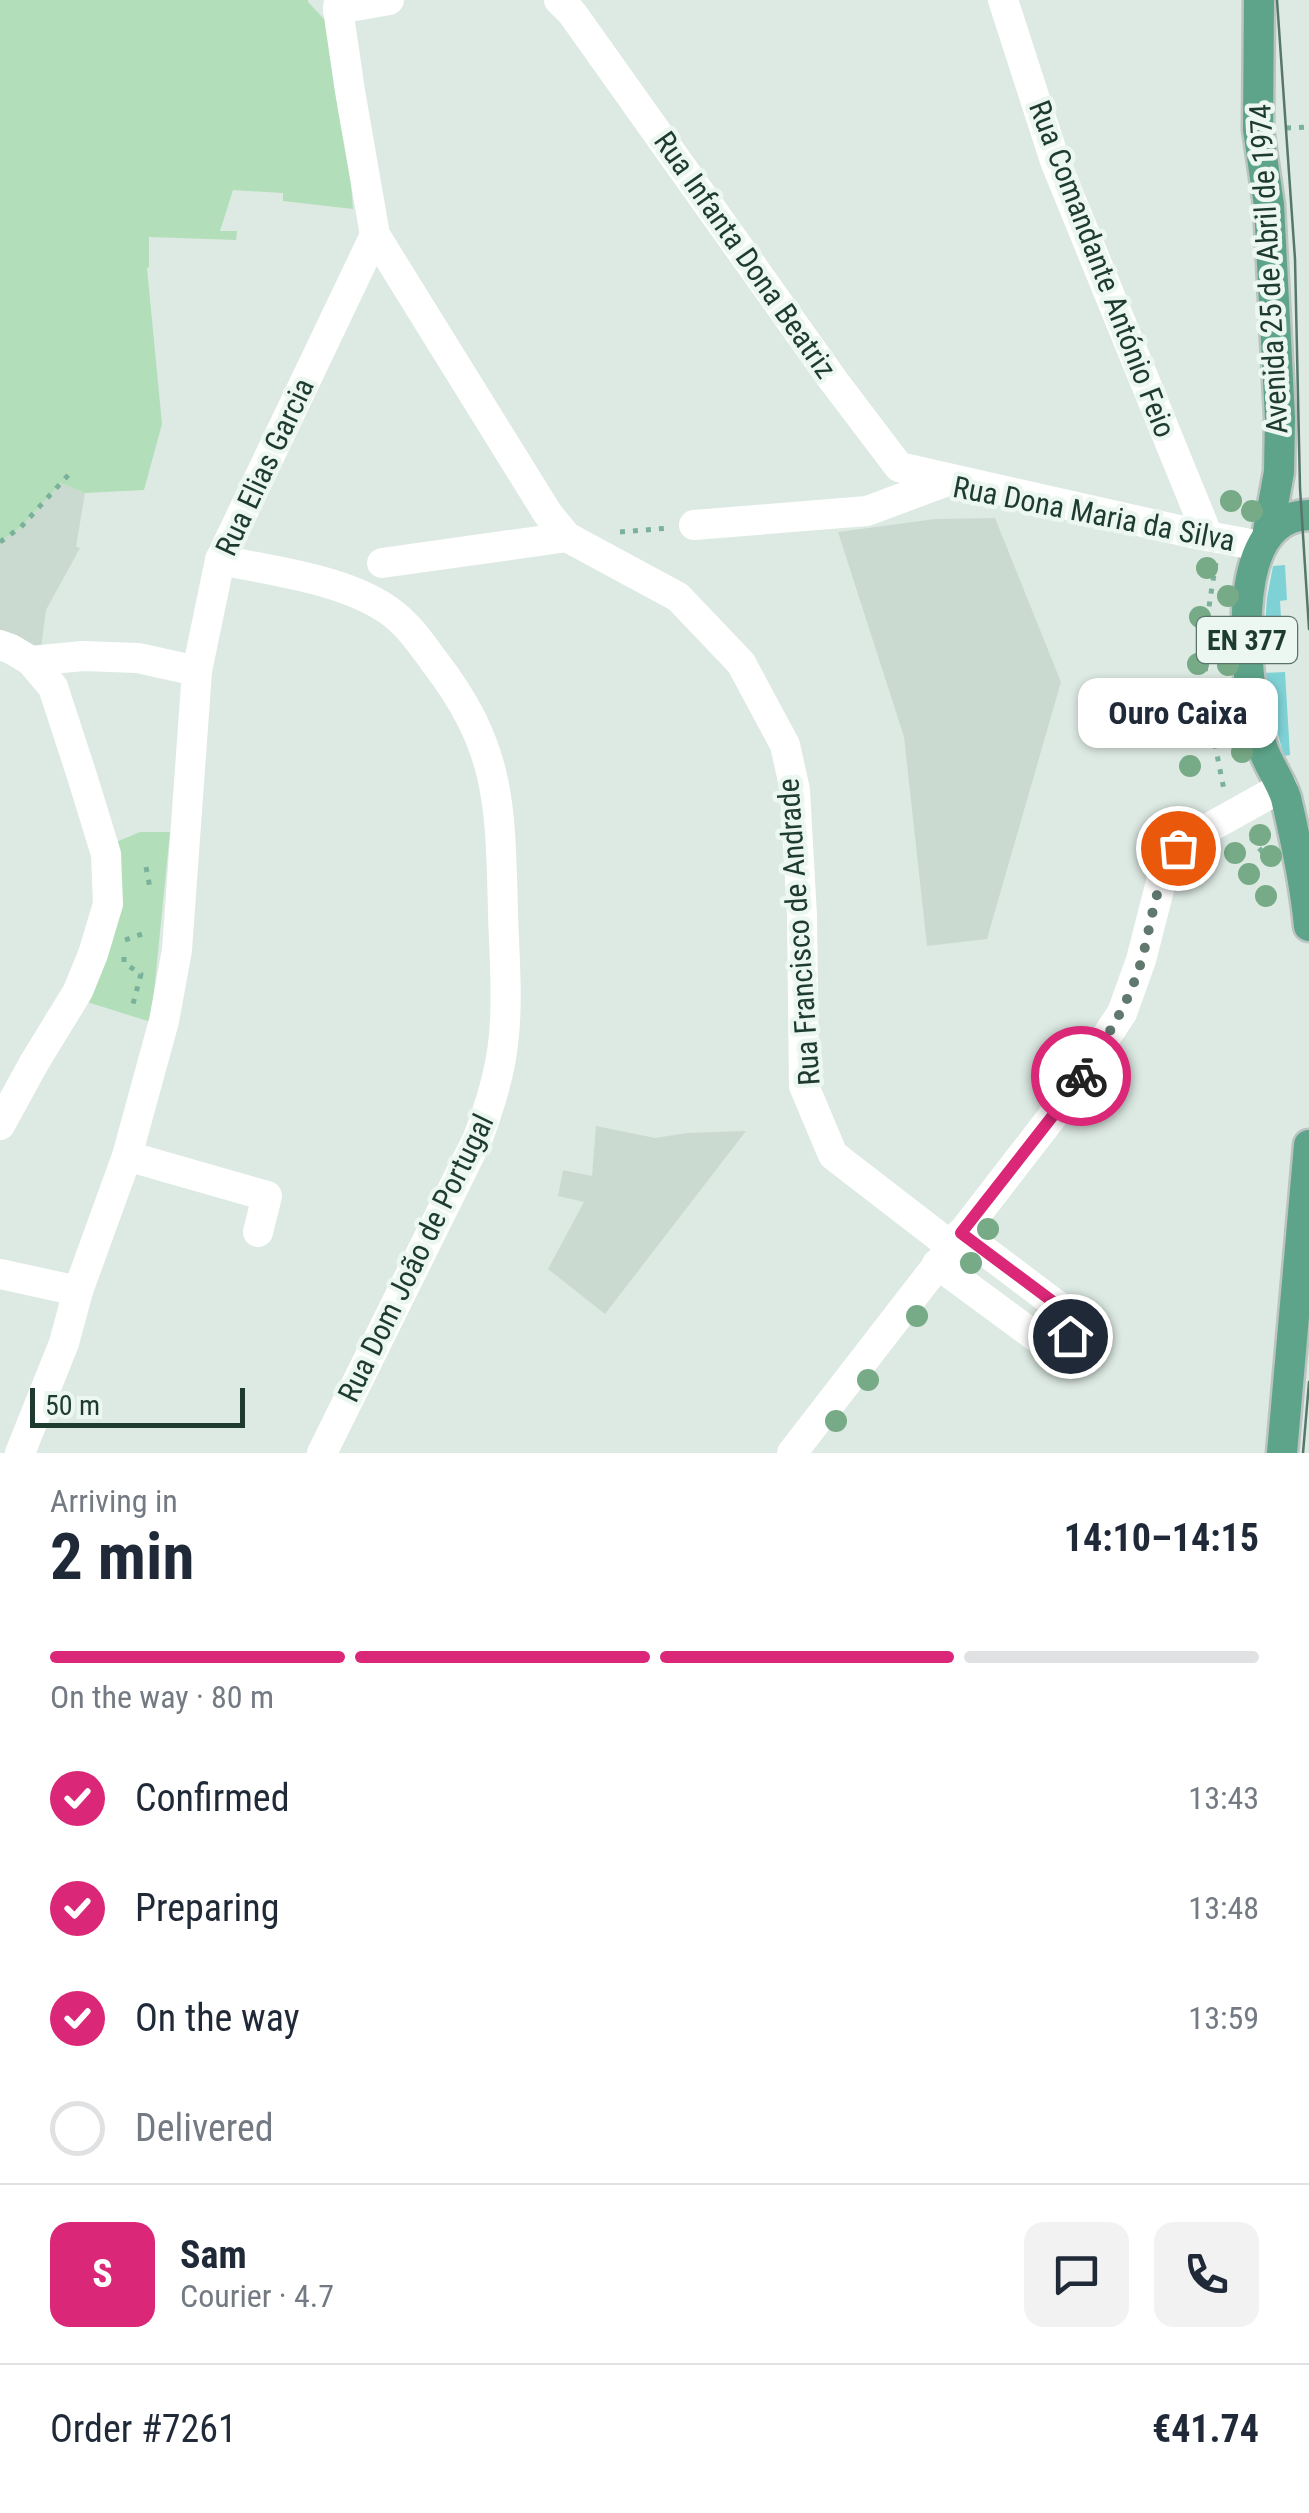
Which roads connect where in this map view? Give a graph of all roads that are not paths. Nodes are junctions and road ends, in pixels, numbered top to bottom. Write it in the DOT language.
graph roads {
  1 [pos="389,0"];
  2 [pos="559,0"];
  3 [pos="1003,0"];
  4 [pos="1259,0"];
  5 [pos="339,4"];
  6 [pos="375,236"];
  7 [pos="950,480"];
  8 [pos="1309,515"];
  9 [pos="694,525"];
  10 [pos="1208,536"];
  11 [pos="567,537"];
  12 [pos="1264,541"];
  13 [pos="220,560"];
  14 [pos="382,562"];
  15 [pos="0,646"];
  16 [pos="31,661"];
  17 [pos="197,671"];
  18 [pos="1292,793"];
  19 [pos="1309,926"];
  20 [pos="0,1125"];
  21 [pos="1309,1144"];
  22 [pos="128,1156"];
  23 [pos="258,1232"];
  24 [pos="950,1248"];
  25 [pos="0,1274"];
  26 [pos="78,1290"];
  27 [pos="20,1453"];
  28 [pos="322,1453"];
  29 [pos="792,1453"];
  30 [pos="1282,1453"];
  1 -- 5 [label="street"];
  2 -- 7 [label="street, Rua Infanta Dona Beatriz"];
  3 -- 10 [label="street, Rua Comandante António Feio"];
  4 -- 12 [label="main road, Avenida 25 de Abril de 1974 / EN 377"];
  5 -- 6 [label="street"];
  6 -- 11 [label="street"];
  6 -- 13 [label="street, Rua Elias Garcia"];
  7 -- 9 [label="street, Rua Dona Maria da Silva"];
  7 -- 10 [label="street, Rua Dona Maria da Silva"];
  8 -- 12 [label="main road"];
  10 -- 12 [label="street, Rua Dona Maria da Silva"];
  11 -- 14 [label="street"];
  11 -- 24 [label="street, Rua Francisco de Andrade"];
  12 -- 18 [label="main road, EN 377"];
  13 -- 17 [label="street, Rua Elias Garcia"];
  13 -- 28 [label="street, Rua Dom João de Portugal"];
  15 -- 16 [label="street"];
  16 -- 17 [label="street"];
  16 -- 20 [label="street"];
  17 -- 22 [label="street, Rua Elias Garcia"];
  18 -- 19 [label="main road, EN 377"];
  18 -- 24 [label="street"];
  21 -- 30 [label="main road"];
  22 -- 23 [label="street"];
  22 -- 26 [label="street, Rua Elias Garcia"];
  24 -- 29 [label="street"];
  25 -- 26 [label="street"];
  26 -- 27 [label="street, Rua Elias Garcia"];
}
